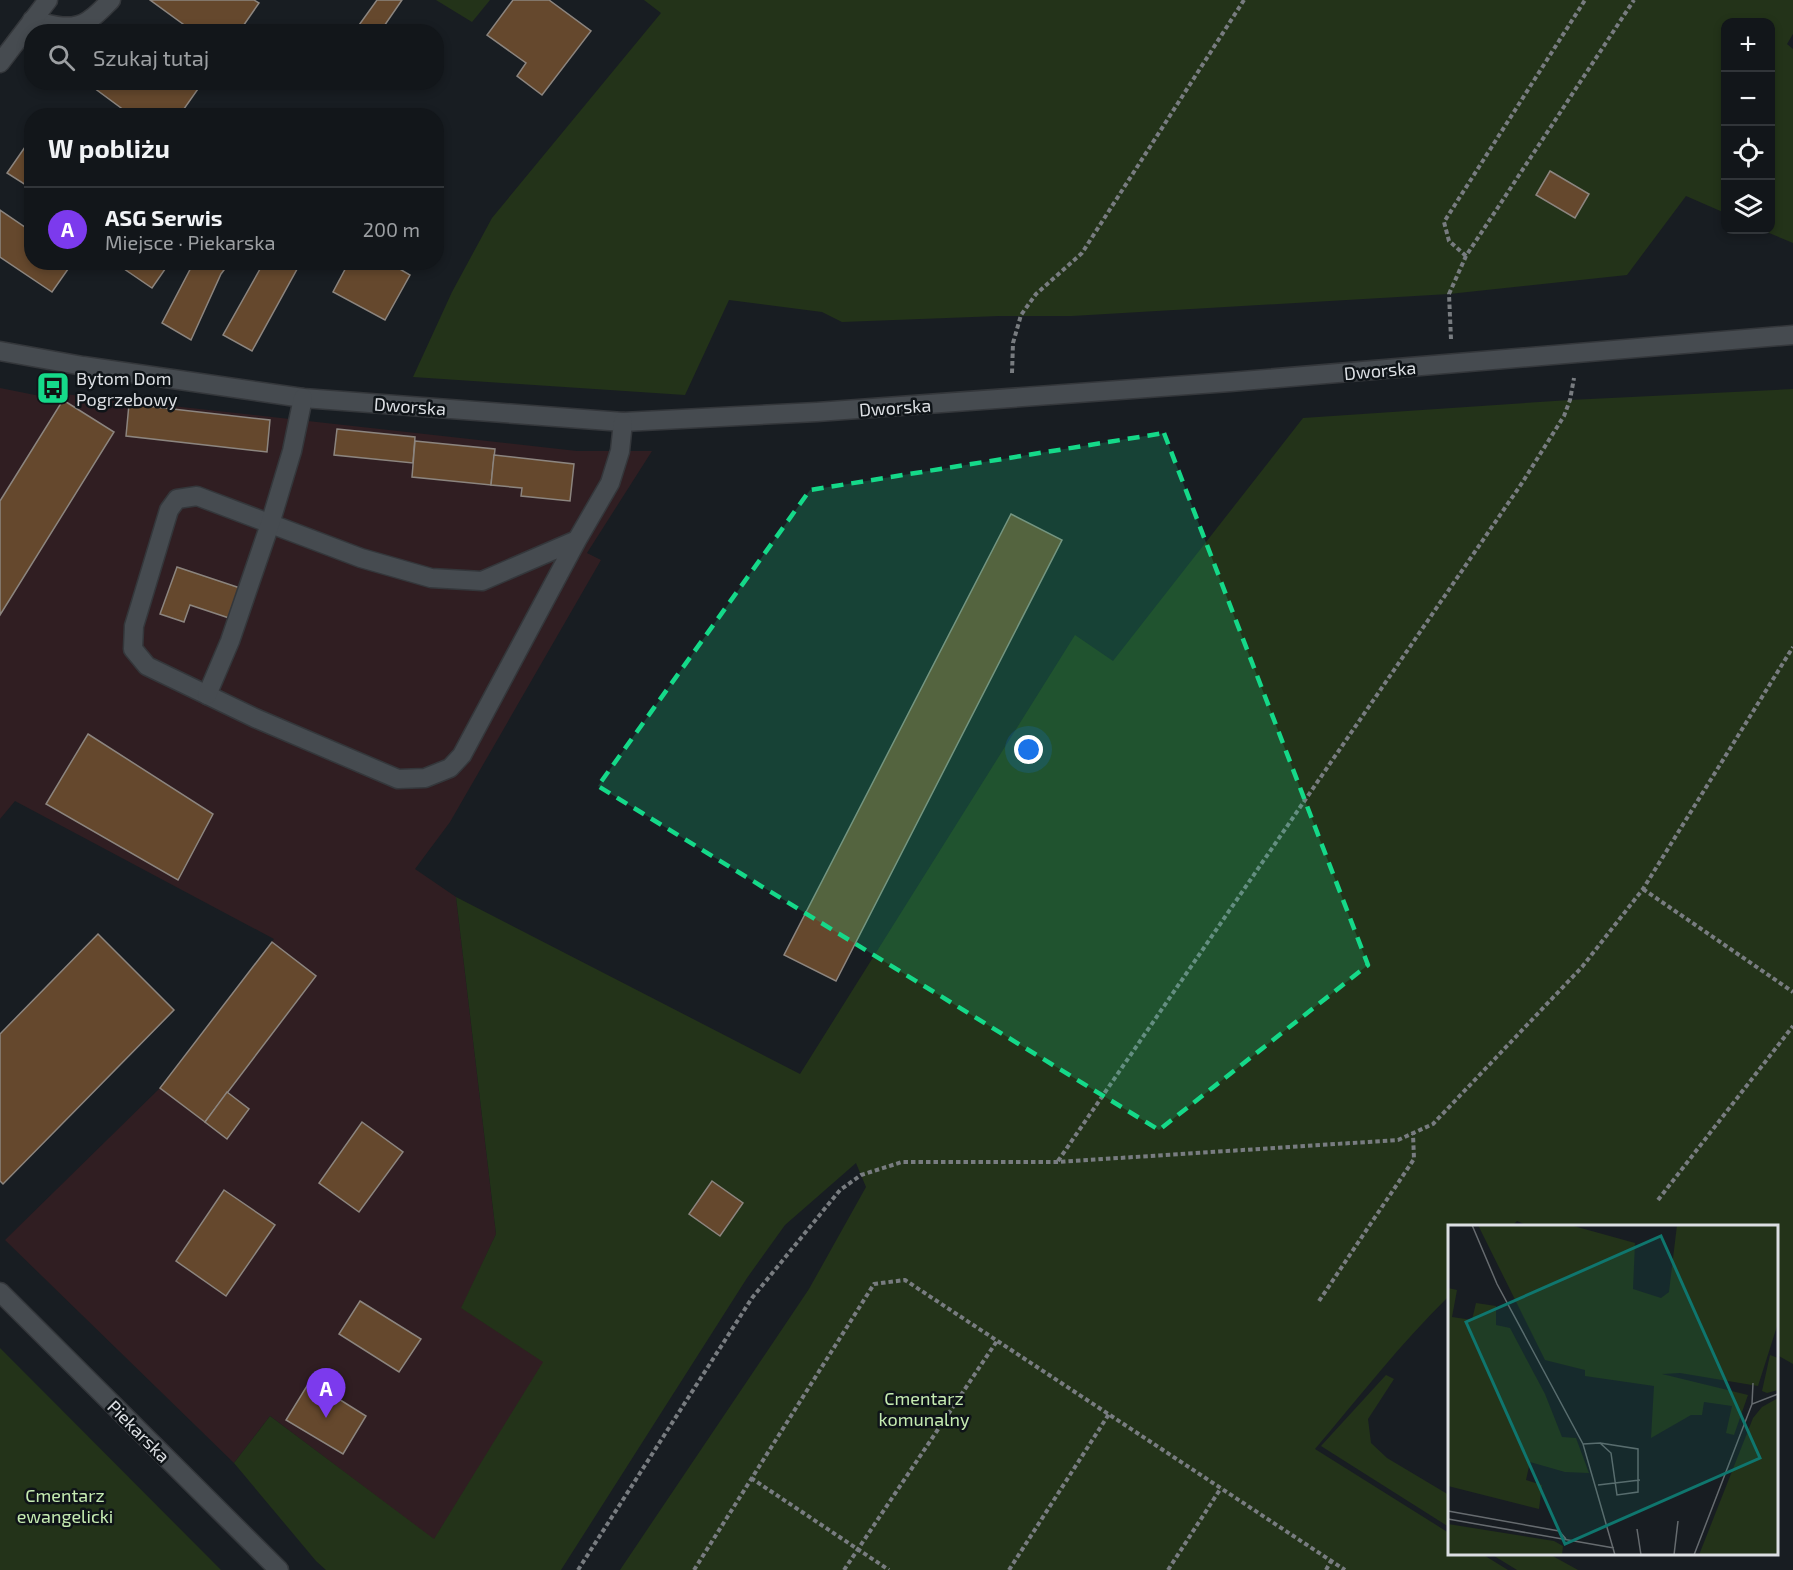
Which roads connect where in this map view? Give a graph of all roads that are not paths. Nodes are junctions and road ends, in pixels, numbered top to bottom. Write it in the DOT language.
graph roads {
  1 [pos="48,0"];
  2 [pos="111,0"];
  3 [pos="32,20"];
  4 [pos="29,24"];
  5 [pos="46,24"];
  6 [pos="82,24"];
  7 [pos="24,31"];
  8 [pos="0,63"];
  9 [pos="1793,335"];
  10 [pos="0,351"];
  11 [pos="303,398"];
  12 [pos="623,422"];
  13 [pos="270,524"];
  14 [pos="578,540"];
  15 [pos="207,695"];
  16 [pos="0,1292"];
  17 [pos="279,1570"];
  1 -- 3 [label="street"];
  2 -- 6 [label="street"];
  3 -- 4 [label="street"];
  3 -- 5 [label="street"];
  7 -- 8 [label="street"];
  9 -- 12 [label="street, Dworska"];
  10 -- 11 [label="street, Dworska"];
  11 -- 12 [label="street, Dworska"];
  11 -- 13 [label="street"];
  12 -- 14 [label="street"];
  13 -- 14 [label="street"];
  13 -- 15 [label="street"];
  13 -- 15 [label="street"];
  14 -- 15 [label="street"];
  16 -- 17 [label="street, Piekarska"];
}
